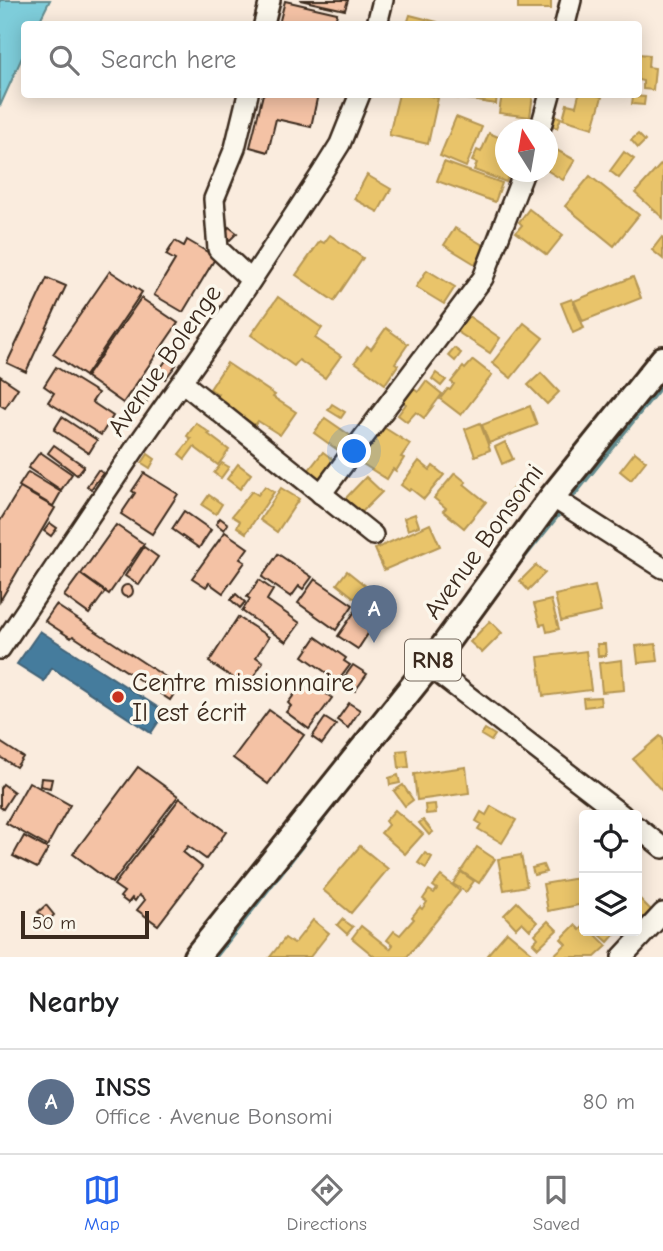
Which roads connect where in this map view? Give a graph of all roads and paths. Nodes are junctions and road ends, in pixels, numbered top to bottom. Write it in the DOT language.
graph roads {
  1 [pos="270,0"];
  2 [pos="383,0"];
  3 [pos="571,0"];
  4 [pos="265,21"];
  5 [pos="378,21"];
  6 [pos="566,21"];
  7 [pos="247,98"];
  8 [pos="358,98"];
  9 [pos="549,98"];
  10 [pos="545,119"];
  11 [pos="520,182"];
  12 [pos="251,280"];
  13 [pos="663,359"];
  14 [pos="182,382"];
  15 [pos="321,494"];
  16 [pos="552,497"];
  17 [pos="373,535"];
  18 [pos="663,568"];
  19 [pos="0,649"];
  20 [pos="429,666"];
  21 [pos="616,810"];
  22 [pos="642,831"];
  23 [pos="663,848"];
  24 [pos="663,913"];
  25 [pos="196,957"];
  26 [pos="622,957"];
  1 -- 4 [label="street"];
  2 -- 5 [label="street"];
  3 -- 6 [label="street"];
  7 -- 12 [label="street"];
  8 -- 12 [label="street, Avenue Bolenge"];
  9 -- 10 [label="street"];
  11 -- 15 [label="street"];
  12 -- 14 [label="street, Avenue Bolenge"];
  13 -- 16 [label="main road, Avenue Bonsomi / RN8"];
  14 -- 15 [label="street"];
  14 -- 19 [label="street, Avenue Bolenge"];
  15 -- 17 [label="street"];
  16 -- 18 [label="street"];
  16 -- 20 [label="main road, Avenue Bonsomi / RN8"];
  20 -- 21 [label="street"];
  20 -- 25 [label="main road, Avenue Bonsomi / RN8"];
  22 -- 23 [label="street"];
  24 -- 26 [label="street"];
}
